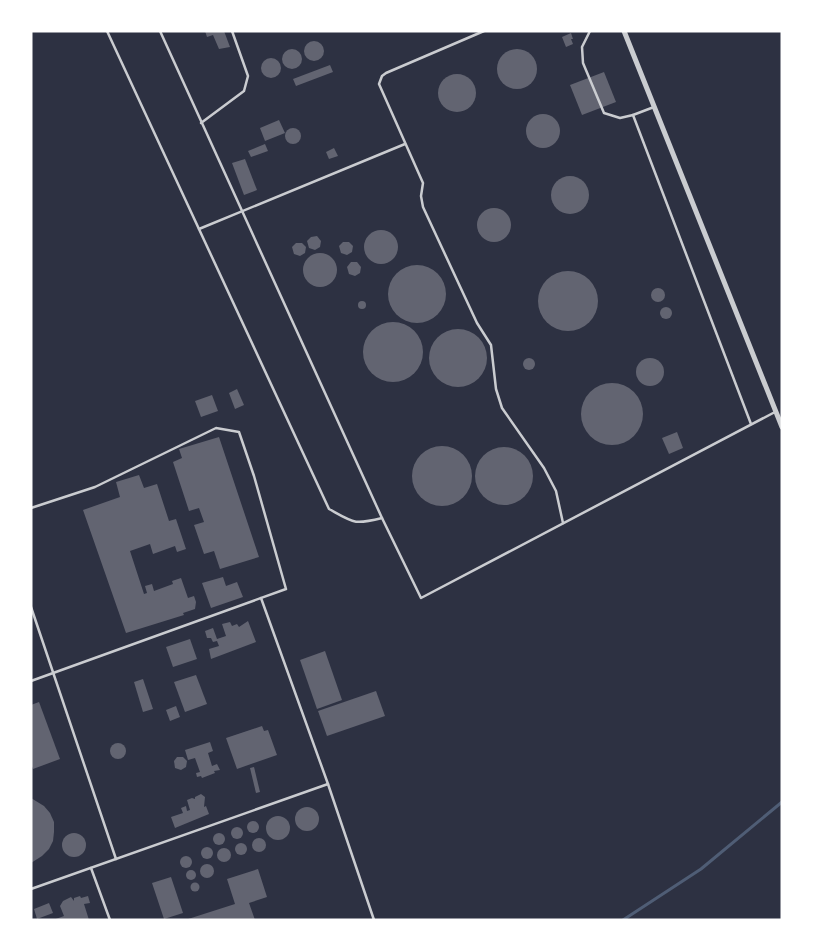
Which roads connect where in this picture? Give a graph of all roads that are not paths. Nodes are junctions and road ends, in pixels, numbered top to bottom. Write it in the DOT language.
graph roads {
  1 [pos="107,31"];
  2 [pos="160,31"];
  3 [pos="232,31"];
  4 [pos="484,31"];
  5 [pos="590,31"];
  6 [pos="624,31"];
  7 [pos="654,108"];
  8 [pos="633,116"];
  9 [pos="201,123"];
  10 [pos="405,144"];
  11 [pos="242,212"];
  12 [pos="199,229"];
  13 [pos="775,412"];
  14 [pos="751,424"];
  15 [pos="782,427"];
  16 [pos="31,508"];
  17 [pos="382,518"];
  18 [pos="563,523"];
  19 [pos="261,598"];
  20 [pos="31,607"];
  21 [pos="54,673"];
  22 [pos="31,681"];
  23 [pos="328,784"];
  24 [pos="116,859"];
  25 [pos="91,868"];
  26 [pos="31,889"];
  27 [pos="110,920"];
  28 [pos="374,920"];
  1 -- 12 [label="lane"];
  2 -- 9 [label="lane"];
  3 -- 9 [label="lane"];
  4 -- 10 [label="lane"];
  5 -- 8 [label="lane"];
  6 -- 7 [label="street"];
  7 -- 8 [label="lane"];
  7 -- 13 [label="street"];
  8 -- 14 [label="lane"];
  9 -- 11 [label="lane"];
  10 -- 11 [label="lane"];
  10 -- 18 [label="lane"];
  11 -- 12 [label="lane"];
  11 -- 17 [label="lane"];
  12 -- 17 [label="lane"];
  13 -- 14 [label="lane"];
  13 -- 15 [label="street"];
  14 -- 18 [label="lane"];
  16 -- 19 [label="lane"];
  17 -- 18 [label="lane"];
  19 -- 21 [label="lane"];
  19 -- 23 [label="lane"];
  20 -- 21 [label="lane"];
  21 -- 22 [label="lane"];
  21 -- 24 [label="lane"];
  23 -- 24 [label="lane"];
  23 -- 28 [label="lane"];
  24 -- 25 [label="lane"];
  25 -- 26 [label="lane"];
  25 -- 27 [label="lane"];
}
